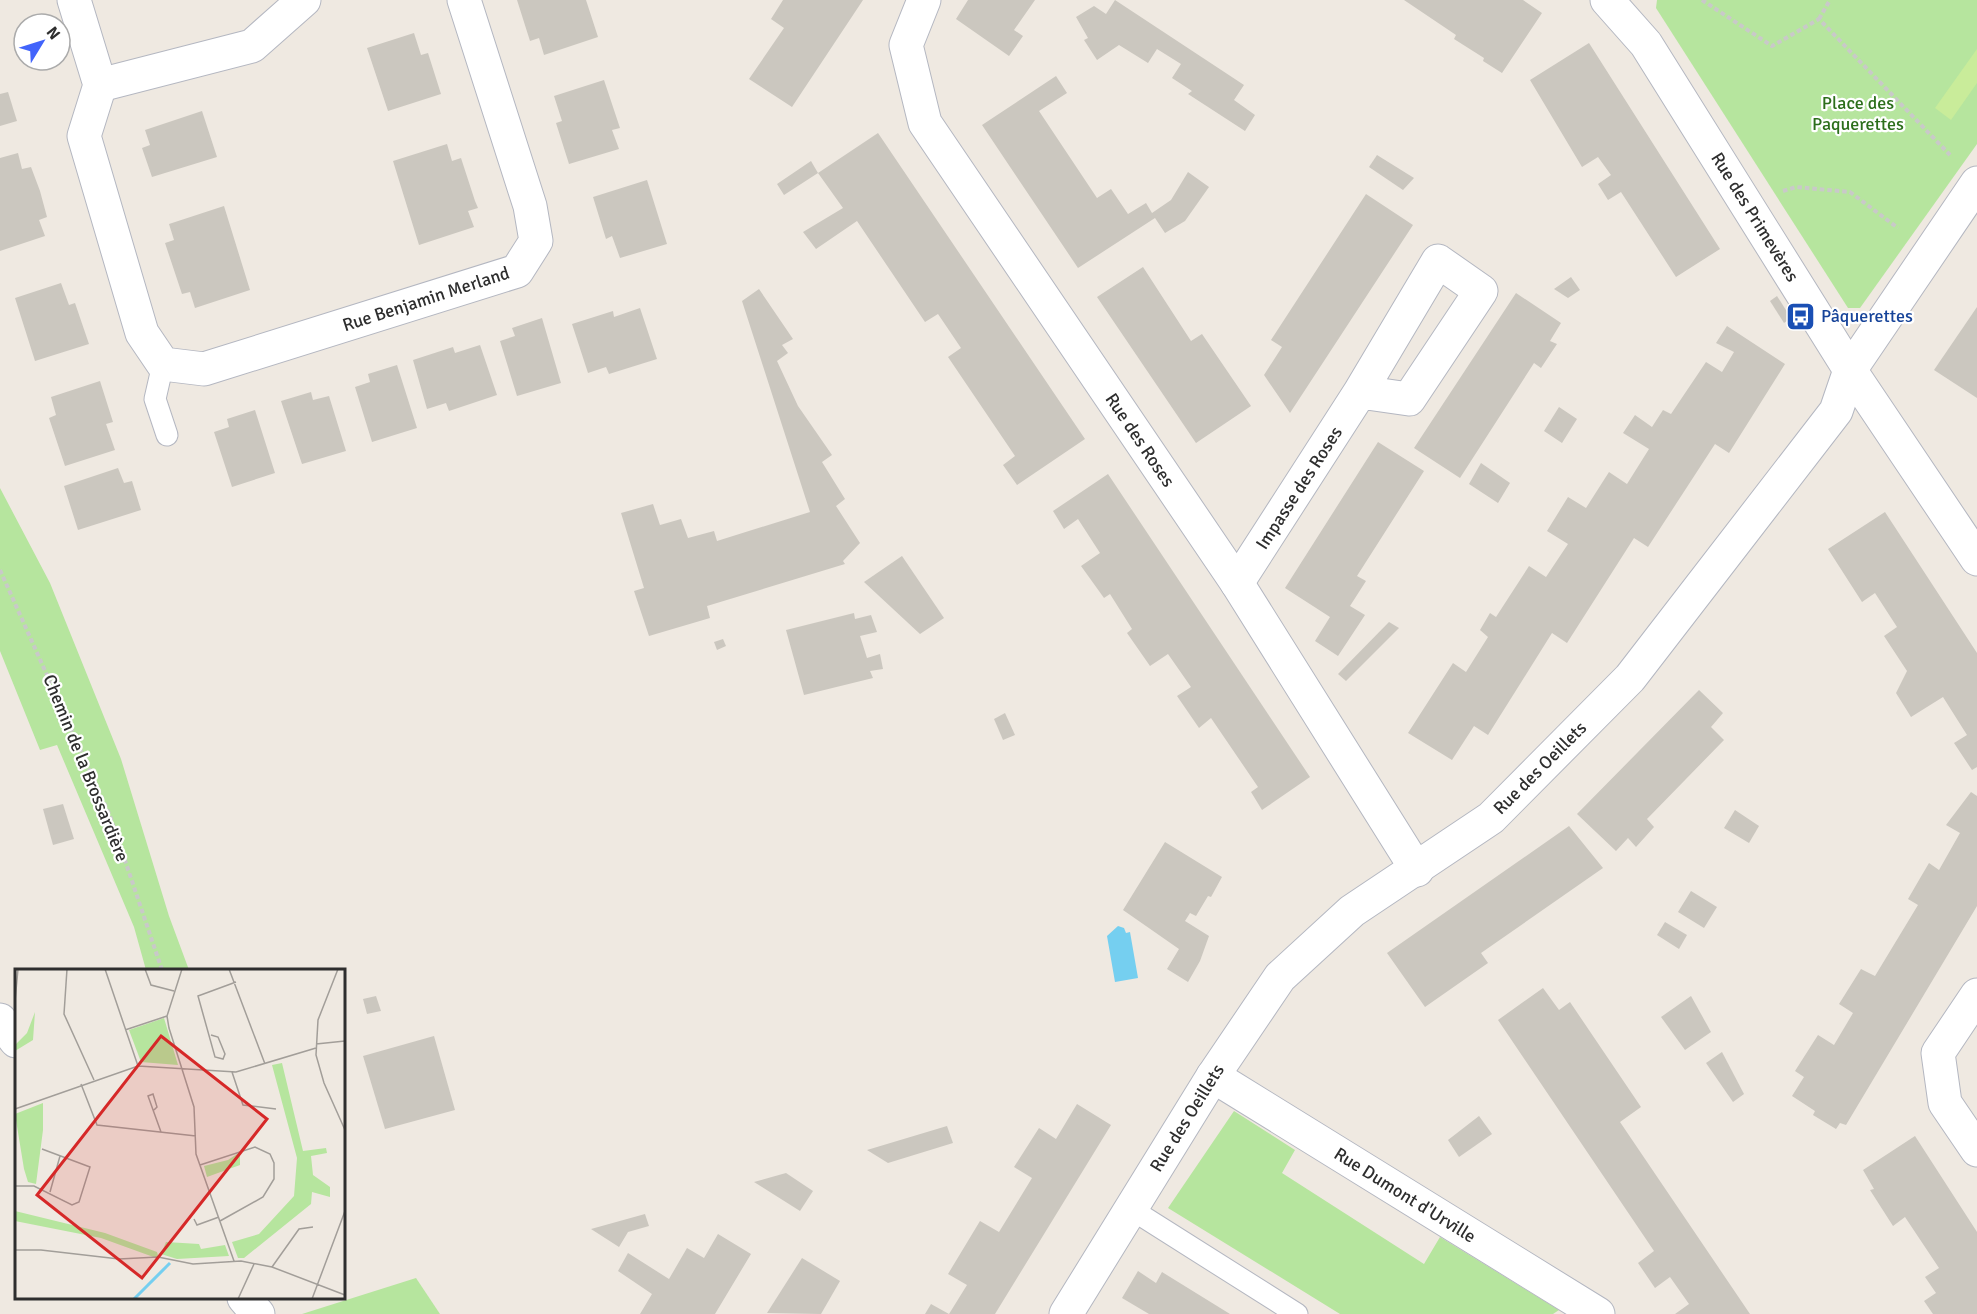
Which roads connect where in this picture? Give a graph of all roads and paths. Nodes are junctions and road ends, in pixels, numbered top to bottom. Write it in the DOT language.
graph roads {
  1 [pos="74,0"];
  2 [pos="304,0"];
  3 [pos="464,0"];
  4 [pos="924,0"];
  5 [pos="1702,0"];
  6 [pos="1830,0"];
  7 [pos="1612,1"];
  8 [pos="1819,19"];
  9 [pos="100,85"];
  10 [pos="1953,158"];
  11 [pos="1977,183"];
  12 [pos="1745,202"];
  13 [pos="1930,252"];
  14 [pos="163,364"];
  15 [pos="1850,370"];
  16 [pos="1360,392"];
  17 [pos="167,435"];
  18 [pos="1977,559"];
  19 [pos="0,570"];
  20 [pos="1237,584"];
  21 [pos="1417,870"];
  22 [pos="162,969"];
  23 [pos="1977,995"];
  24 [pos="0,1020"];
  25 [pos="15,1040"];
  26 [pos="1213,1076"];
  27 [pos="1977,1150"];
  28 [pos="1131,1209"];
  29 [pos="245,1299"];
  30 [pos="258,1314"];
  31 [pos="1066,1314"];
  32 [pos="1296,1314"];
  33 [pos="1598,1314"];
  1 -- 9 [label="street"];
  2 -- 9 [label="street"];
  3 -- 14 [label="street, Rue Benjamin Merland"];
  4 -- 20 [label="street, Rue des Roses"];
  5 -- 8 [label="path"];
  6 -- 8 [label="path"];
  7 -- 12 [label="street, Rue des Primevères"];
  8 -- 10 [label="path"];
  9 -- 14 [label="street"];
  11 -- 13 [label="street, Rue des Oeillets"];
  12 -- 13 [label="path"];
  12 -- 15 [label="street, Rue des Primevères"];
  13 -- 15 [label="street, Rue des Oeillets"];
  14 -- 17 [label="lane"];
  15 -- 18 [label="street, Rue des Primevères"];
  15 -- 21 [label="street, Rue des Oeillets"];
  16 -- 20 [label="street, Impasse des Roses"];
  19 -- 22 [label="path, Chemin de la Brossardière"];
  20 -- 21 [label="street, Rue des Roses"];
  21 -- 26 [label="street, Rue des Oeillets"];
  23 -- 27 [label="street"];
  24 -- 25 [label="street"];
  26 -- 28 [label="street, Rue des Oeillets"];
  26 -- 33 [label="street, Rue Dumont d'Urville"];
  28 -- 31 [label="street, Rue des Oeillets"];
  28 -- 32 [label="lane"];
  29 -- 30 [label="street"];
}
